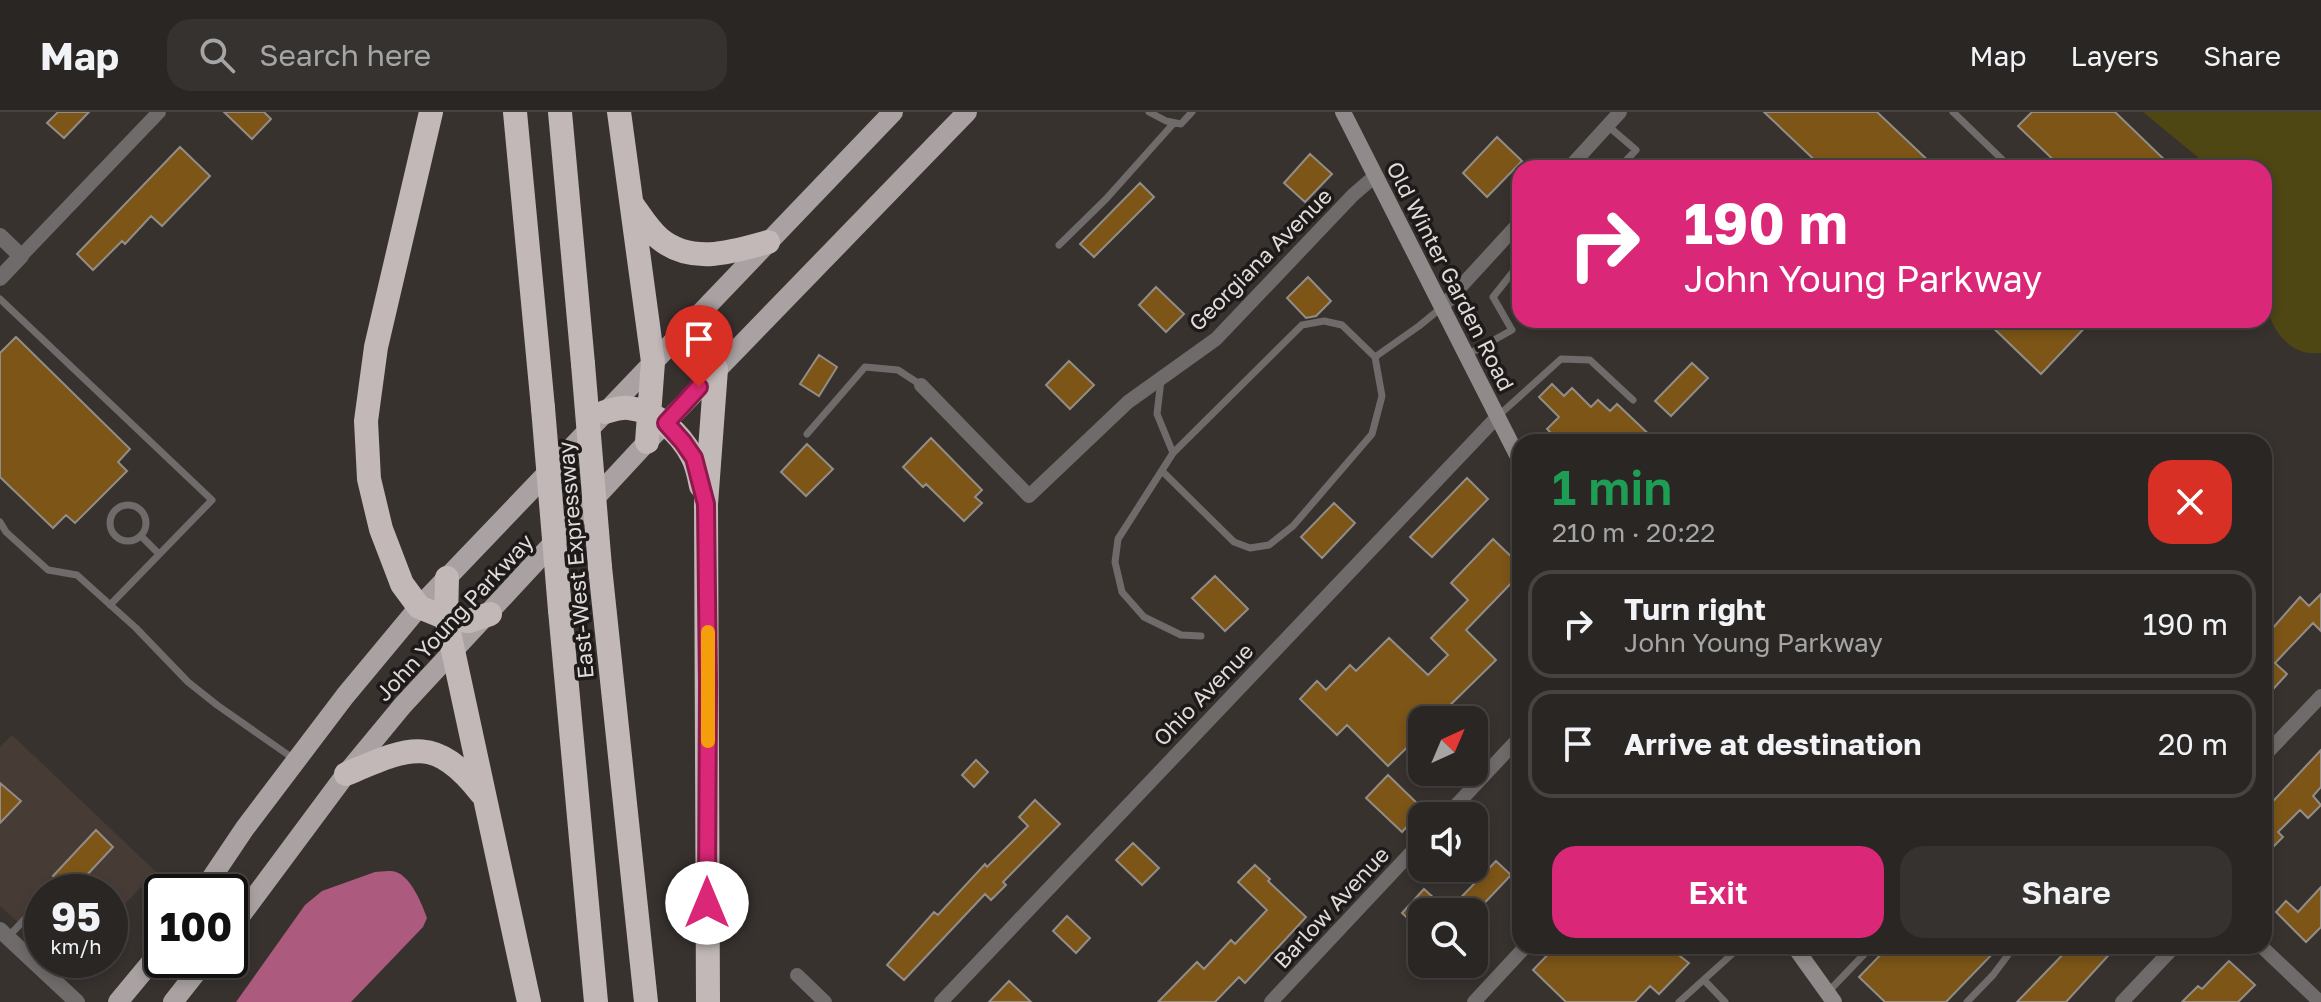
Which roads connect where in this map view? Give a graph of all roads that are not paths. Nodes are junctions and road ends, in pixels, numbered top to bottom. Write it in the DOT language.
graph roads {
  1 [pos="159,112"];
  2 [pos="431,112"];
  3 [pos="515,112"];
  4 [pos="560,112"];
  5 [pos="619,112"];
  6 [pos="893,112"];
  7 [pos="967,112"];
  8 [pos="1149,112"];
  9 [pos="1192,112"];
  10 [pos="1343,112"];
  11 [pos="1620,112"];
  12 [pos="1953,112"];
  13 [pos="1173,124"];
  14 [pos="1608,126"];
  15 [pos="1576,160"];
  16 [pos="1627,160"];
  17 [pos="2003,160"];
  18 [pos="1375,176"];
  19 [pos="631,204"];
  20 [pos="1512,233"];
  21 [pos="0,236"];
  22 [pos="768,242"];
  23 [pos="1059,245"];
  24 [pos="21,256"];
  25 [pos="1512,273"];
  26 [pos="0,278"];
  27 [pos="0,299"];
  28 [pos="1442,307"];
  29 [pos="1467,355"];
  30 [pos="1375,357"];
  31 [pos="653,362"];
  32 [pos="716,369"];
  33 [pos="1162,378"];
  34 [pos="921,385"];
  35 [pos="1633,400"];
  36 [pos="605,412"];
  37 [pos="1498,416"];
  38 [pos="657,418"];
  39 [pos="807,434"];
  40 [pos="647,442"];
  41 [pos="1512,445"];
  42 [pos="1173,453"];
  43 [pos="1162,471"];
  44 [pos="706,504"];
  45 [pos="0,522"];
  46 [pos="141,536"];
  47 [pos="159,554"];
  48 [pos="447,578"];
  49 [pos="110,605"];
  50 [pos="419,607"];
  51 [pos="490,614"];
  52 [pos="446,618"];
  53 [pos="1201,636"];
  54 [pos="453,651"];
  55 [pos="2321,696"];
  56 [pos="1512,746"];
  57 [pos="2272,748"];
  58 [pos="296,761"];
  59 [pos="346,774"];
  60 [pos="485,798"];
  61 [pos="1459,802"];
  62 [pos="1408,856"];
  63 [pos="214,874"];
  64 [pos="248,906"];
  65 [pos="24,916"];
  66 [pos="4,933"];
  67 [pos="1519,954"];
  68 [pos="1732,954"];
  69 [pos="1799,954"];
  70 [pos="1865,954"];
  71 [pos="2009,954"];
  72 [pos="2167,954"];
  73 [pos="2270,954"];
  74 [pos="144,971"];
  75 [pos="797,975"];
  76 [pos="192,978"];
  77 [pos="1704,980"];
  78 [pos="2318,995"];
  79 [pos="1827,999"];
  80 [pos="77,1002"];
  81 [pos="118,1002"];
  82 [pos="173,1002"];
  83 [pos="529,1002"];
  84 [pos="596,1002"];
  85 [pos="646,1002"];
  86 [pos="708,1002"];
  87 [pos="825,1002"];
  88 [pos="941,1002"];
  89 [pos="1271,1002"];
  90 [pos="1474,1002"];
  91 [pos="1679,1002"];
  92 [pos="1725,1002"];
  93 [pos="1967,1002"];
  94 [pos="2122,1002"];
  1 -- 24 [label="street"];
  2 -- 50 [label="highway"];
  3 -- 84 [label="highway, East-West Expressway, bridge"];
  4 -- 85 [label="highway, East-West Expressway, bridge"];
  5 -- 19 [label="highway"];
  6 -- 22 [label="main road, John Young Parkway"];
  7 -- 32 [label="main road"];
  8 -- 13 [label="lane"];
  9 -- 13 [label="lane"];
  10 -- 18 [label="main road, Old Winter Garden Road"];
  11 -- 14 [label="street"];
  12 -- 17 [label="lane"];
  13 -- 23 [label="lane"];
  14 -- 15 [label="street"];
  14 -- 16 [label="lane"];
  18 -- 28 [label="main road, Old Winter Garden Road"];
  18 -- 33 [label="street, Georgiana Avenue"];
  19 -- 22 [label="highway"];
  19 -- 31 [label="highway"];
  20 -- 28 [label="street"];
  21 -- 24 [label="street"];
  22 -- 31 [label="main road, John Young Parkway"];
  24 -- 26 [label="street"];
  25 -- 29 [label="lane"];
  27 -- 47 [label="lane"];
  28 -- 29 [label="main road, Old Winter Garden Road"];
  28 -- 30 [label="lane"];
  29 -- 37 [label="main road, Old Winter Garden Road"];
  30 -- 42 [label="lane"];
  30 -- 43 [label="lane"];
  31 -- 36 [label="main road, John Young Parkway"];
  31 -- 38 [label="highway"];
  32 -- 38 [label="main road"];
  32 -- 44 [label="highway"];
  33 -- 34 [label="street, Georgiana Avenue"];
  33 -- 42 [label="lane"];
  34 -- 39 [label="lane"];
  35 -- 37 [label="lane"];
  36 -- 38 [label="highway"];
  36 -- 48 [label="main road, John Young Parkway"];
  37 -- 41 [label="main road, Old Winter Garden Road"];
  37 -- 88 [label="street, Ohio Avenue"];
  38 -- 40 [label="highway"];
  38 -- 44 [label="highway"];
  40 -- 51 [label="main road, John Young Parkway"];
  42 -- 43 [label="lane"];
  43 -- 53 [label="lane"];
  44 -- 86 [label="highway"];
  45 -- 49 [label="lane"];
  46 -- 46 [label="lane"];
  46 -- 47 [label="lane"];
  47 -- 49 [label="lane"];
  48 -- 50 [label="main road, John Young Parkway"];
  48 -- 52 [label="highway"];
  49 -- 58 [label="lane"];
  50 -- 52 [label="highway"];
  50 -- 58 [label="main road, John Young Parkway"];
  51 -- 52 [label="highway"];
  51 -- 54 [label="main road, John Young Parkway"];
  52 -- 54 [label="highway"];
  54 -- 59 [label="main road, John Young Parkway"];
  54 -- 60 [label="highway"];
  55 -- 57 [label="street"];
  56 -- 61 [label="street"];
  58 -- 63 [label="main road, John Young Parkway"];
  59 -- 60 [label="highway"];
  59 -- 64 [label="main road, John Young Parkway"];
  60 -- 83 [label="highway"];
  62 -- 89 [label="street, Barlow Avenue"];
  65 -- 66 [label="lane"];
  66 -- 80 [label="street"];
  67 -- 90 [label="street"];
  68 -- 77 [label="lane"];
  69 -- 79 [label="main road"];
  70 -- 79 [label="lane"];
  71 -- 93 [label="lane"];
  72 -- 94 [label="street"];
  73 -- 78 [label="street"];
  74 -- 81 [label="main road"];
  75 -- 87 [label="street"];
  76 -- 82 [label="main road"];
  77 -- 91 [label="lane"];
  77 -- 92 [label="lane"];
}
